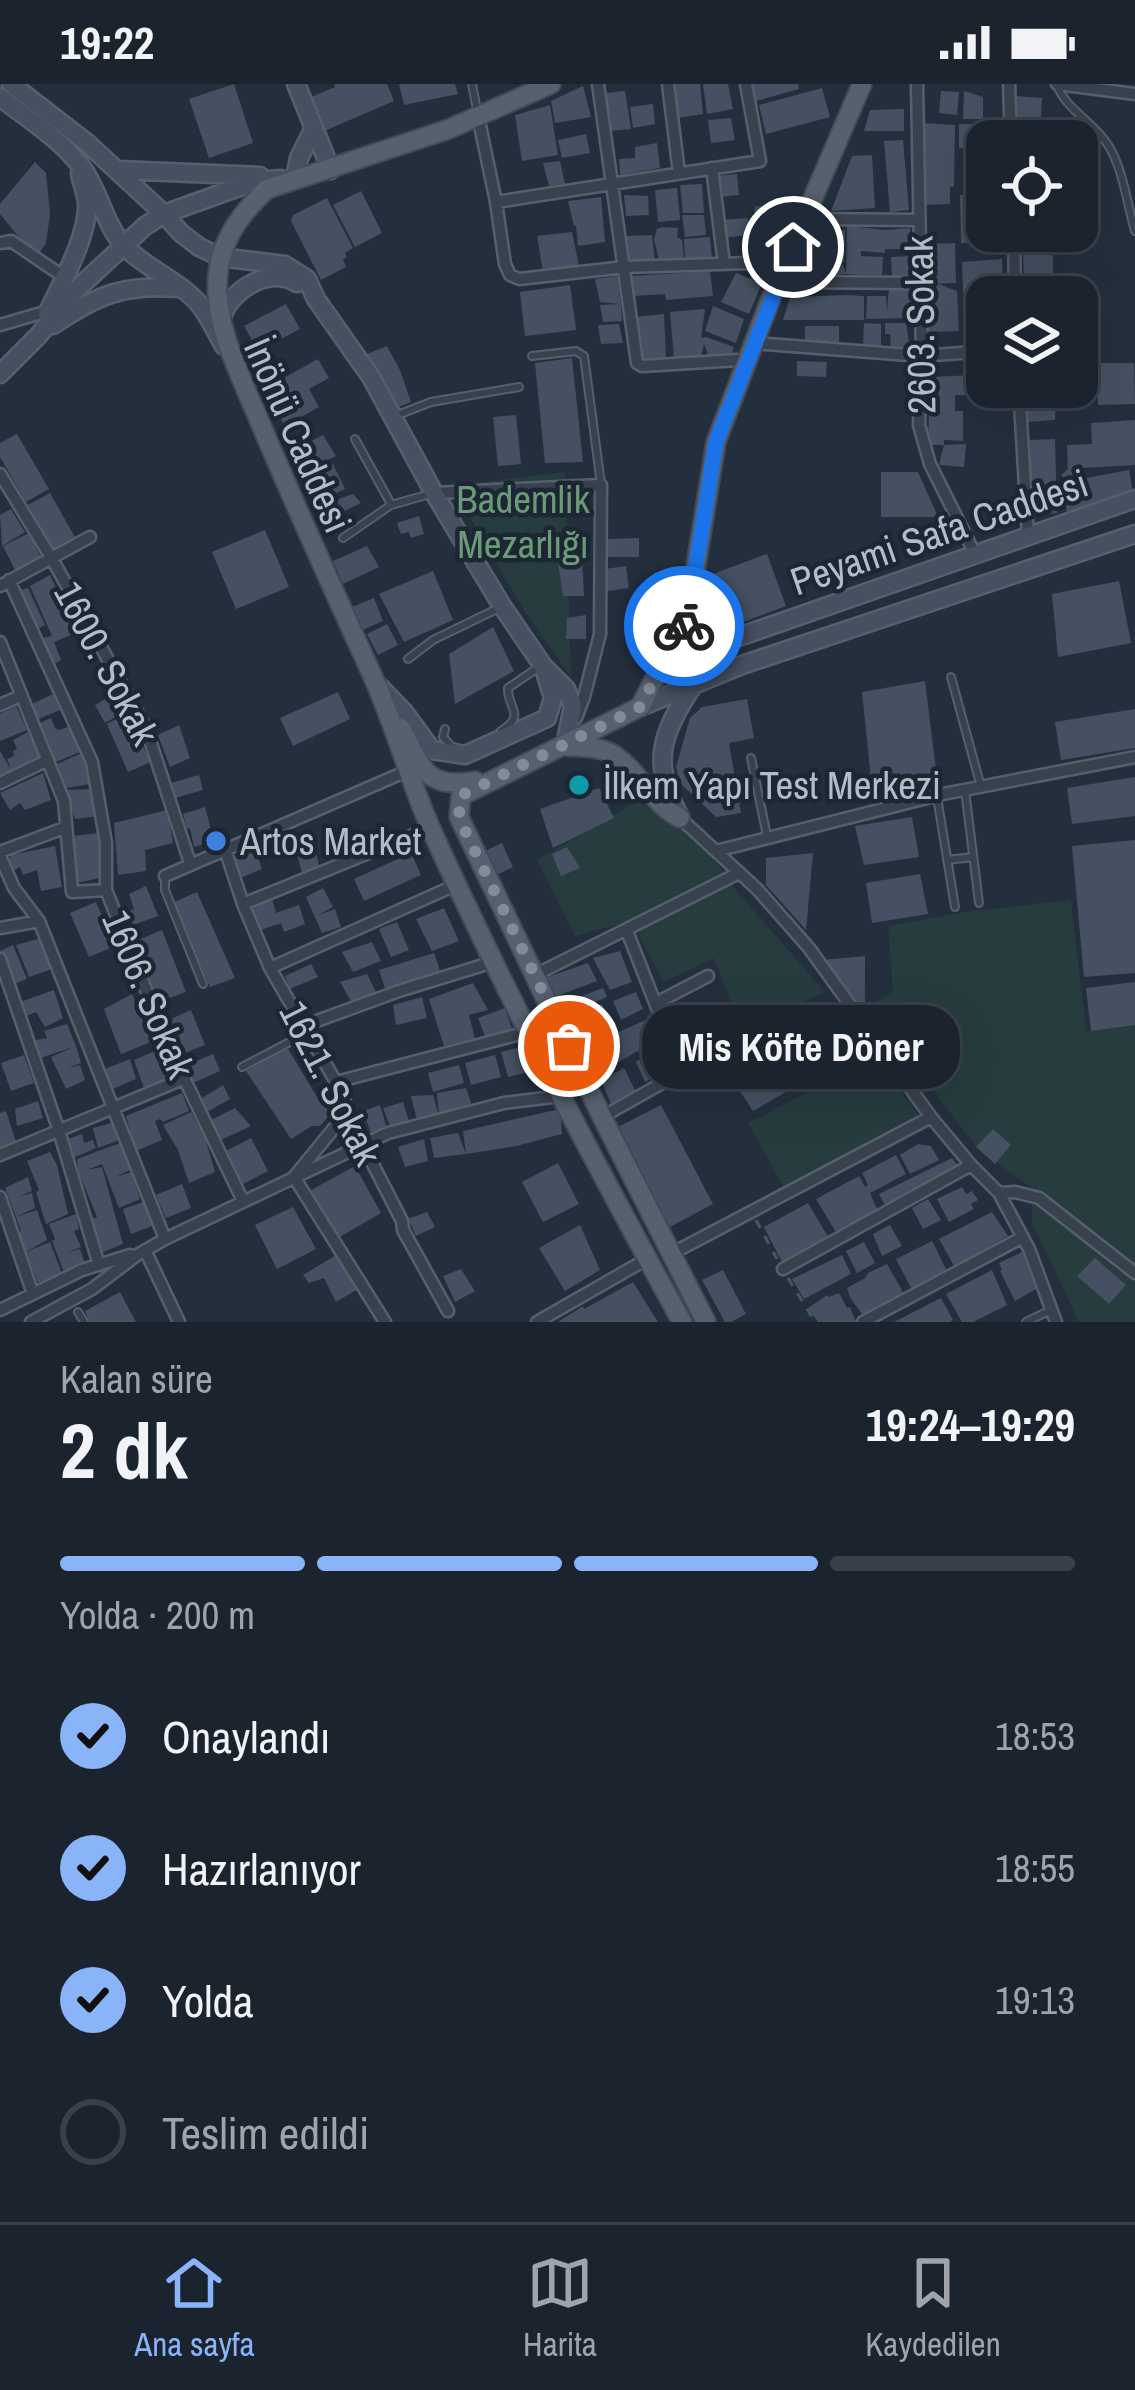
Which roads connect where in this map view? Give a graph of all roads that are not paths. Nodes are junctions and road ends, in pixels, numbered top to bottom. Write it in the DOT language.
graph roads {
  1 [pos="11,84"];
  2 [pos="296,84"];
  3 [pos="472,84"];
  4 [pos="598,84"];
  5 [pos="668,84"];
  6 [pos="746,84"];
  7 [pos="862,84"];
  8 [pos="917,84"];
  9 [pos="1009,84"];
  10 [pos="1057,84"];
  11 [pos="543,86"];
  12 [pos="1135,94"];
  13 [pos="0,98"];
  14 [pos="478,116"];
  15 [pos="1010,120"];
  16 [pos="314,128"];
  17 [pos="76,160"];
  18 [pos="712,168"];
  19 [pos="117,170"];
  20 [pos="331,170"];
  21 [pos="679,173"];
  22 [pos="295,178"];
  23 [pos="611,184"];
  24 [pos="496,202"];
  25 [pos="164,214"];
  26 [pos="805,218"];
  27 [pos="919,220"];
  28 [pos="0,227"];
  29 [pos="1135,230"];
  30 [pos="6,242"];
  31 [pos="123,245"];
  32 [pos="220,257"];
  33 [pos="724,264"];
  34 [pos="625,267"];
  35 [pos="64,277"];
  36 [pos="779,278"];
  37 [pos="920,283"];
  38 [pos="180,288"];
  39 [pos="316,299"];
  40 [pos="48,311"];
  41 [pos="222,317"];
  42 [pos="0,325"];
  43 [pos="38,337"];
  44 [pos="754,343"];
  45 [pos="966,353"];
  46 [pos="532,356"];
  47 [pos="922,356"];
  48 [pos="747,363"];
  49 [pos="0,374"];
  50 [pos="240,375"];
  51 [pos="519,387"];
  52 [pos="1020,408"];
  53 [pos="394,416"];
  54 [pos="355,439"];
  55 [pos="0,474"];
  56 [pos="601,485"];
  57 [pos="434,493"];
  58 [pos="1135,500"];
  59 [pos="392,505"];
  60 [pos="1135,534"];
  61 [pos="1028,535"];
  62 [pos="89,537"];
  63 [pos="343,538"];
  64 [pos="975,554"];
  65 [pos="52,559"];
  66 [pos="4,583"];
  67 [pos="690,603"];
  68 [pos="502,606"];
  69 [pos="0,642"];
  70 [pos="408,659"];
  71 [pos="543,666"];
  72 [pos="951,677"];
  73 [pos="375,682"];
  74 [pos="693,686"];
  75 [pos="20,696"];
  76 [pos="0,706"];
  77 [pos="640,707"];
  78 [pos="445,729"];
  79 [pos="565,746"];
  80 [pos="751,758"];
  81 [pos="1135,758"];
  82 [pos="48,760"];
  83 [pos="407,771"];
  84 [pos="494,778"];
  85 [pos="0,783"];
  86 [pos="981,787"];
  87 [pos="965,790"];
  88 [pos="938,803"];
  89 [pos="680,818"];
  90 [pos="64,828"];
  91 [pos="430,828"];
  92 [pos="768,838"];
  93 [pos="225,848"];
  94 [pos="716,851"];
  95 [pos="0,854"];
  96 [pos="974,857"];
  97 [pos="947,860"];
  98 [pos="190,863"];
  99 [pos="739,873"];
  100 [pos="165,876"];
  101 [pos="458,884"];
  102 [pos="106,890"];
  103 [pos="979,903"];
  104 [pos="243,904"];
  105 [pos="955,907"];
  106 [pos="39,921"];
  107 [pos="0,928"];
  108 [pos="627,931"];
  109 [pos="0,959"];
  110 [pos="494,962"];
  111 [pos="270,968"];
  112 [pos="536,975"];
  113 [pos="707,976"];
  114 [pos="203,985"];
  115 [pos="656,1003"];
  116 [pos="305,1029"];
  117 [pos="529,1032"];
  118 [pos="242,1067"];
  119 [pos="183,1079"];
  120 [pos="336,1082"];
  121 [pos="560,1096"];
  122 [pos="115,1107"];
  123 [pos="347,1112"];
  124 [pos="602,1117"];
  125 [pos="931,1117"];
  126 [pos="59,1131"];
  127 [pos="363,1145"];
  128 [pos="0,1155"];
  129 [pos="971,1165"];
  130 [pos="294,1178"];
  131 [pos="999,1193"];
  132 [pos="0,1197"];
  133 [pos="243,1201"];
  134 [pos="1024,1237"];
  135 [pos="165,1239"];
  136 [pos="145,1250"];
  137 [pos="671,1254"];
  138 [pos="647,1259"];
  139 [pos="99,1265"];
  140 [pos="783,1269"];
  141 [pos="1135,1273"];
  142 [pos="33,1294"];
  143 [pos="0,1310"];
  144 [pos="448,1311"];
  145 [pos="78,1312"];
  146 [pos="1054,1316"];
  147 [pos="31,1322"];
  148 [pos="84,1322"];
  149 [pos="179,1322"];
  150 [pos="385,1322"];
  151 [pos="537,1322"];
  152 [pos="682,1322"];
  153 [pos="706,1322"];
  154 [pos="863,1322"];
  155 [pos="1026,1322"];
  1 -- 19 [label="main road"];
  2 -- 16 [label="main road"];
  3 -- 14 [label="lane"];
  4 -- 23 [label="street"];
  5 -- 21 [label="street"];
  6 -- 18 [label="street"];
  7 -- 26 [label="main road"];
  8 -- 27 [label="street, 2603. Sokak"];
  9 -- 15 [label="street"];
  10 -- 12 [label="street"];
  10 -- 29 [label="lane"];
  11 -- 14 [label="main road"];
  13 -- 17 [label="main road"];
  14 -- 20 [label="main road"];
  14 -- 24 [label="street"];
  16 -- 20 [label="main road"];
  16 -- 22 [label="main road"];
  17 -- 31 [label="main road"];
  17 -- 35 [label="main road"];
  18 -- 21 [label="street"];
  18 -- 33 [label="street"];
  19 -- 22 [label="main road"];
  19 -- 25 [label="main road"];
  20 -- 22 [label="main road"];
  21 -- 23 [label="street"];
  22 -- 25 [label="main road"];
  22 -- 32 [label="main road"];
  23 -- 24 [label="street"];
  23 -- 34 [label="street"];
  24 -- 34 [label="street"];
  25 -- 31 [label="main road"];
  25 -- 32 [label="main road"];
  26 -- 27 [label="street"];
  26 -- 36 [label="main road"];
  27 -- 37 [label="street, 2603. Sokak"];
  28 -- 30 [label="street"];
  30 -- 35 [label="street"];
  31 -- 38 [label="main road, İnönü Caddesi"];
  31 -- 43 [label="main road"];
  32 -- 39 [label="main road"];
  32 -- 41 [label="main road"];
  33 -- 34 [label="street"];
  33 -- 36 [label="street"];
  34 -- 48 [label="street"];
  35 -- 40 [label="main road"];
  36 -- 37 [label="street"];
  36 -- 44 [label="main road"];
  37 -- 47 [label="street, 2603. Sokak"];
  38 -- 43 [label="main road"];
  38 -- 50 [label="main road, İnönü Caddesi"];
  39 -- 41 [label="main road"];
  39 -- 53 [label="main road"];
  40 -- 42 [label="street"];
  40 -- 43 [label="main road"];
  41 -- 50 [label="main road"];
  43 -- 49 [label="main road"];
  44 -- 47 [label="street"];
  44 -- 48 [label="main road"];
  45 -- 47 [label="street"];
  46 -- 56 [label="lane"];
  47 -- 64 [label="street, 2603. Sokak"];
  48 -- 67 [label="main road"];
  50 -- 73 [label="main road, İnönü Caddesi"];
  51 -- 53 [label="lane"];
  52 -- 61 [label="street"];
  53 -- 57 [label="main road"];
  54 -- 59 [label="lane"];
  55 -- 65 [label="street, 1600. Sokak"];
  56 -- 57 [label="street"];
  56 -- 79 [label="street"];
  57 -- 59 [label="lane"];
  57 -- 68 [label="main road"];
  58 -- 61 [label="main road, Peyami Safa Caddesi"];
  59 -- 63 [label="lane"];
  60 -- 74 [label="main road, Peyami Safa Caddesi"];
  61 -- 64 [label="main road, Peyami Safa Caddesi"];
  62 -- 65 [label="street"];
  64 -- 67 [label="main road, Peyami Safa Caddesi"];
  65 -- 66 [label="street"];
  65 -- 98 [label="street, 1600. Sokak"];
  66 -- 102 [label="street, 1606. Sokak"];
  67 -- 77 [label="main road"];
  68 -- 70 [label="lane"];
  68 -- 71 [label="main road"];
  69 -- 75 [label="street"];
  71 -- 73 [label="main road, İnönü Caddesi"];
  71 -- 78 [label="lane"];
  71 -- 79 [label="main road"];
  72 -- 86 [label="lane"];
  73 -- 83 [label="main road, İnönü Caddesi"];
  73 -- 84 [label="main road"];
  74 -- 77 [label="main road, Peyami Safa Caddesi"];
  74 -- 89 [label="main road"];
  75 -- 76 [label="street"];
  75 -- 82 [label="street"];
  77 -- 79 [label="main road, Peyami Safa Caddesi"];
  79 -- 84 [label="main road, Peyami Safa Caddesi"];
  79 -- 89 [label="main road"];
  80 -- 92 [label="lane"];
  81 -- 86 [label="street"];
  82 -- 85 [label="street"];
  82 -- 90 [label="street"];
  83 -- 91 [label="main road, İnönü Caddesi"];
  83 -- 93 [label="street"];
  84 -- 112 [label="main road"];
  86 -- 87 [label="street"];
  87 -- 92 [label="street"];
  87 -- 96 [label="lane"];
  88 -- 97 [label="lane"];
  89 -- 94 [label="street"];
  90 -- 95 [label="street"];
  90 -- 102 [label="street"];
  91 -- 101 [label="main road, İnönü Caddesi"];
  91 -- 104 [label="street"];
  92 -- 94 [label="street"];
  93 -- 98 [label="street"];
  93 -- 104 [label="street, 1621. Sokak"];
  94 -- 99 [label="street"];
  95 -- 106 [label="street"];
  96 -- 97 [label="lane"];
  96 -- 103 [label="lane"];
  97 -- 105 [label="lane"];
  98 -- 100 [label="street"];
  99 -- 108 [label="street"];
  99 -- 125 [label="street"];
  100 -- 114 [label="lane"];
  101 -- 110 [label="main road, İnönü Caddesi"];
  101 -- 111 [label="street"];
  102 -- 119 [label="street, 1606. Sokak"];
  104 -- 111 [label="street, 1621. Sokak"];
  106 -- 107 [label="street"];
  106 -- 122 [label="street"];
  108 -- 112 [label="street"];
  108 -- 115 [label="street"];
  109 -- 126 [label="street"];
  110 -- 116 [label="street"];
  110 -- 117 [label="main road, İnönü Caddesi"];
  111 -- 116 [label="street, 1621. Sokak"];
  112 -- 124 [label="main road"];
  113 -- 115 [label="street"];
  115 -- 124 [label="street"];
  116 -- 118 [label="lane"];
  116 -- 120 [label="street, 1621. Sokak"];
  117 -- 120 [label="street"];
  117 -- 121 [label="main road, İnönü Caddesi"];
  119 -- 122 [label="street"];
  119 -- 133 [label="street, 1606. Sokak"];
  120 -- 123 [label="street, 1621. Sokak"];
  121 -- 127 [label="street"];
  121 -- 138 [label="main road, İnönü Caddesi"];
  122 -- 126 [label="street"];
  122 -- 135 [label="street"];
  123 -- 127 [label="street, 1621. Sokak"];
  123 -- 130 [label="street"];
  124 -- 137 [label="main road"];
  125 -- 129 [label="street"];
  125 -- 137 [label="street"];
  126 -- 128 [label="street"];
  126 -- 139 [label="street"];
  127 -- 130 [label="street"];
  127 -- 144 [label="street, 1621. Sokak"];
  129 -- 131 [label="street"];
  129 -- 140 [label="street"];
  130 -- 133 [label="street"];
  130 -- 150 [label="street"];
  131 -- 134 [label="street"];
  131 -- 141 [label="street"];
  132 -- 142 [label="street"];
  133 -- 135 [label="street"];
  134 -- 146 [label="street"];
  134 -- 154 [label="street"];
  135 -- 136 [label="street"];
  136 -- 139 [label="street"];
  136 -- 147 [label="street"];
  136 -- 149 [label="street"];
  137 -- 153 [label="main road"];
  138 -- 151 [label="street"];
  138 -- 152 [label="main road, İnönü Caddesi"];
  139 -- 142 [label="street"];
  142 -- 143 [label="street"];
  145 -- 148 [label="lane"];
  146 -- 155 [label="lane"];
}
